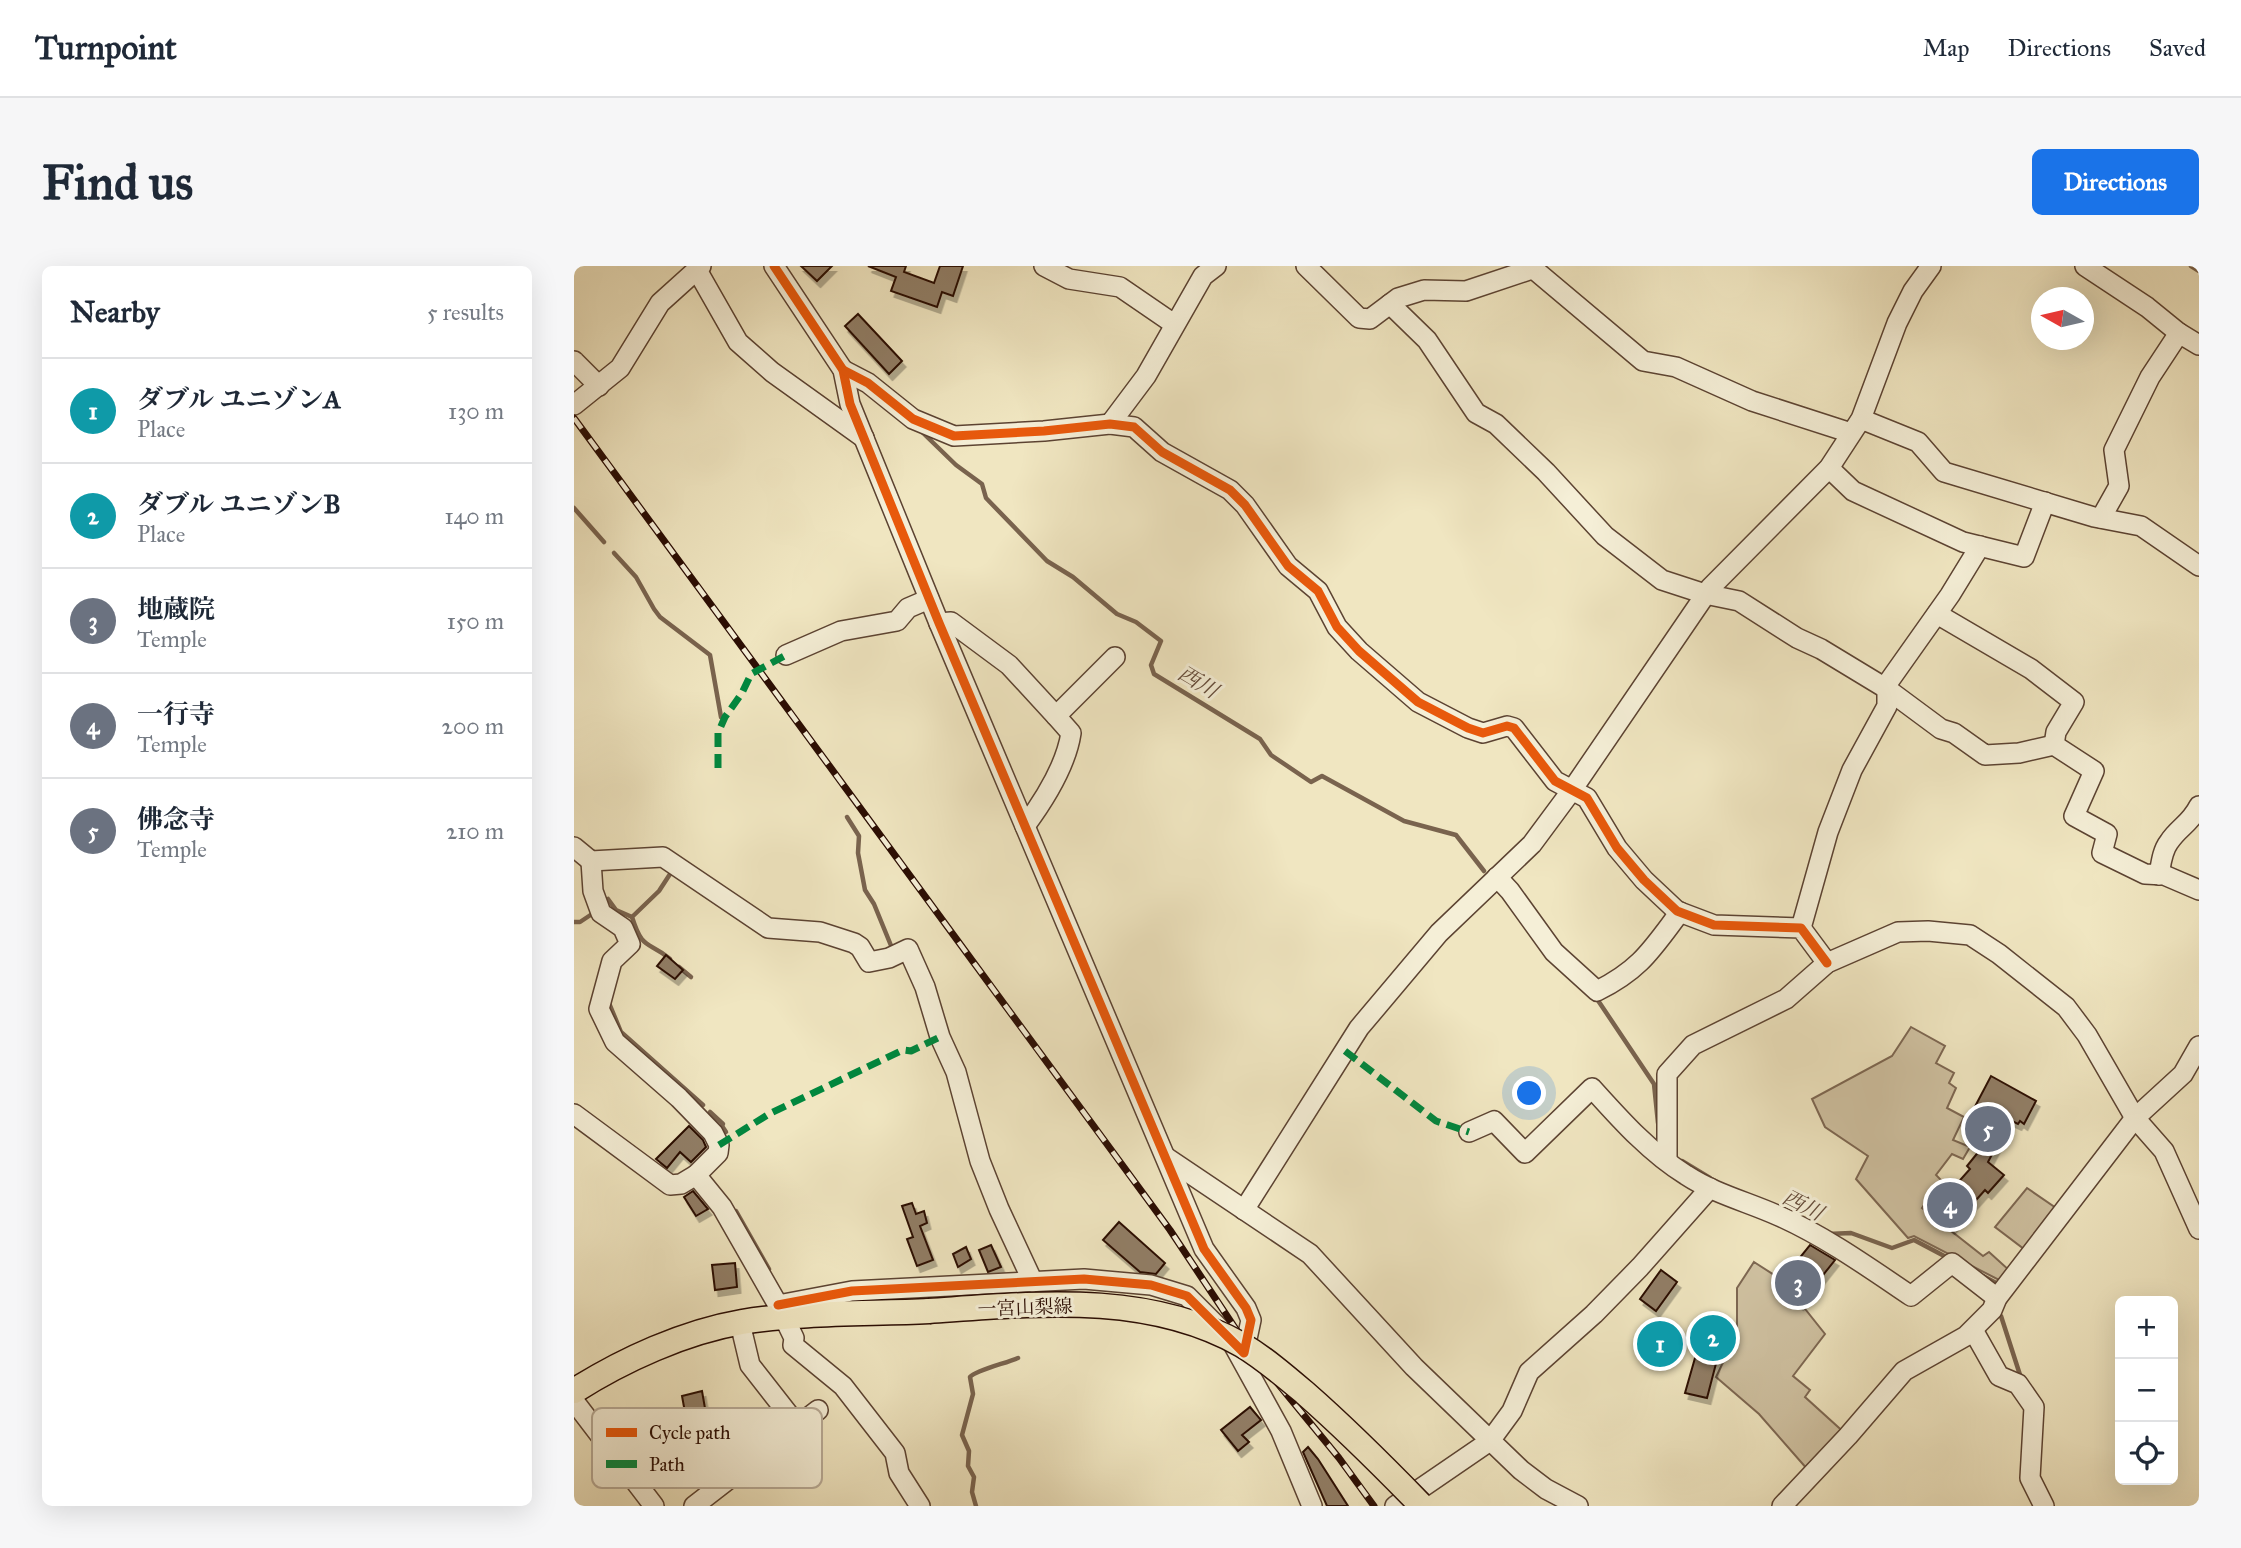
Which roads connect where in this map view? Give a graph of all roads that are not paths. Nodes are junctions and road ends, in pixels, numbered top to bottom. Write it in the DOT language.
graph roads {
  1 [pos="1044,266"];
  2 [pos="1216,266"];
  3 [pos="1306,266"];
  4 [pos="1931,266"];
  5 [pos="2085,266"];
  6 [pos="1531,267"];
  7 [pos="699,268"];
  8 [pos="781,269"];
  9 [pos="1390,304"];
  10 [pos="1174,324"];
  11 [pos="2179,333"];
  12 [pos="2199,345"];
  13 [pos="574,361"];
  14 [pos="843,370"];
  15 [pos="599,386"];
  16 [pos="574,405"];
  17 [pos="1110,424"];
  18 [pos="1856,426"];
  19 [pos="864,438"];
  20 [pos="1829,468"];
  21 [pos="2045,502"];
  22 [pos="2101,518"];
  23 [pos="1980,546"];
  24 [pos="2199,566"];
  25 [pos="1705,594"];
  26 [pos="929,599"];
  27 [pos="1937,614"];
  28 [pos="939,623"];
  29 [pos="786,654"];
  30 [pos="1115,657"];
  31 [pos="1887,689"];
  32 [pos="1056,716"];
  33 [pos="2054,745"];
  34 [pos="1572,790"];
  35 [pos="2199,806"];
  36 [pos="1025,826"];
  37 [pos="574,847"];
  38 [pos="591,861"];
  39 [pos="2160,875"];
  40 [pos="1497,877"];
  41 [pos="2199,890"];
  42 [pos="1680,912"];
  43 [pos="1801,928"];
  44 [pos="1827,963"];
  45 [pos="2199,1046"];
  46 [pos="574,1114"];
  47 [pos="2135,1118"];
  48 [pos="1469,1132"];
  49 [pos="1166,1157"];
  50 [pos="1667,1161"];
  51 [pos="696,1175"];
  52 [pos="1710,1188"];
  53 [pos="1244,1209"];
  54 [pos="2199,1229"];
  55 [pos="1033,1282"];
  56 [pos="1997,1298"];
  57 [pos="778,1306"];
  58 [pos="740,1322"];
  59 [pos="1973,1330"];
  60 [pos="1232,1342"];
  61 [pos="574,1391"];
  62 [pos="574,1401"];
  63 [pos="784,1408"];
  64 [pos="592,1425"];
  65 [pos="1490,1440"];
  66 [pos="640,1488"];
  67 [pos="717,1488"];
  68 [pos="1407,1505"];
  69 [pos="654,1506"];
  70 [pos="694,1506"];
  71 [pos="920,1506"];
  72 [pos="1312,1506"];
  73 [pos="1578,1506"];
  74 [pos="1782,1506"];
  75 [pos="2044,1506"];
  1 -- 10 [label="street"];
  2 -- 10 [label="street"];
  3 -- 9 [label="street"];
  4 -- 18 [label="street"];
  5 -- 11 [label="street"];
  6 -- 9 [label="street"];
  6 -- 18 [label="street"];
  7 -- 15 [label="street"];
  7 -- 19 [label="street"];
  8 -- 14 [label="street"];
  9 -- 25 [label="street"];
  10 -- 17 [label="street"];
  11 -- 12 [label="street"];
  11 -- 22 [label="street"];
  13 -- 15 [label="street"];
  14 -- 17 [label="street"];
  14 -- 19 [label="street"];
  15 -- 16 [label="street"];
  17 -- 34 [label="street"];
  18 -- 20 [label="street"];
  18 -- 21 [label="street"];
  19 -- 26 [label="street"];
  20 -- 23 [label="street"];
  20 -- 25 [label="street"];
  21 -- 22 [label="street"];
  21 -- 23 [label="street"];
  22 -- 24 [label="street"];
  23 -- 27 [label="street"];
  25 -- 31 [label="street"];
  25 -- 34 [label="street"];
  26 -- 28 [label="street"];
  26 -- 29 [label="street"];
  27 -- 31 [label="street"];
  27 -- 33 [label="street"];
  28 -- 32 [label="street"];
  28 -- 36 [label="street"];
  30 -- 32 [label="street"];
  31 -- 33 [label="street"];
  31 -- 43 [label="street"];
  32 -- 36 [label="street"];
  33 -- 39 [label="street"];
  34 -- 40 [label="street"];
  34 -- 42 [label="street"];
  35 -- 39 [label="street"];
  36 -- 49 [label="street"];
  37 -- 38 [label="street"];
  38 -- 51 [label="street"];
  38 -- 55 [label="street"];
  39 -- 41 [label="street"];
  40 -- 42 [label="street"];
  40 -- 53 [label="street"];
  42 -- 43 [label="street"];
  43 -- 44 [label="street"];
  44 -- 47 [label="street"];
  44 -- 50 [label="street"];
  45 -- 47 [label="street"];
  46 -- 51 [label="street"];
  47 -- 54 [label="street"];
  47 -- 56 [label="street"];
  48 -- 50 [label="street"];
  49 -- 53 [label="street"];
  49 -- 60 [label="street"];
  50 -- 52 [label="street"];
  51 -- 57 [label="street"];
  52 -- 56 [label="street"];
  52 -- 65 [label="street"];
  53 -- 65 [label="street"];
  55 -- 57 [label="street"];
  55 -- 60 [label="street"];
  56 -- 59 [label="street"];
  57 -- 58 [label="main road, 一宮山梨線"];
  57 -- 68 [label="main road, 一宮山梨線, bridge"];
  57 -- 71 [label="street"];
  58 -- 61 [label="main road, 一宮山梨線"];
  58 -- 63 [label="street"];
  59 -- 74 [label="street"];
  59 -- 75 [label="street"];
  60 -- 72 [label="street"];
  62 -- 64 [label="street"];
  65 -- 68 [label="street"];
  65 -- 73 [label="street"];
  66 -- 69 [label="street"];
  67 -- 70 [label="street"];
}
